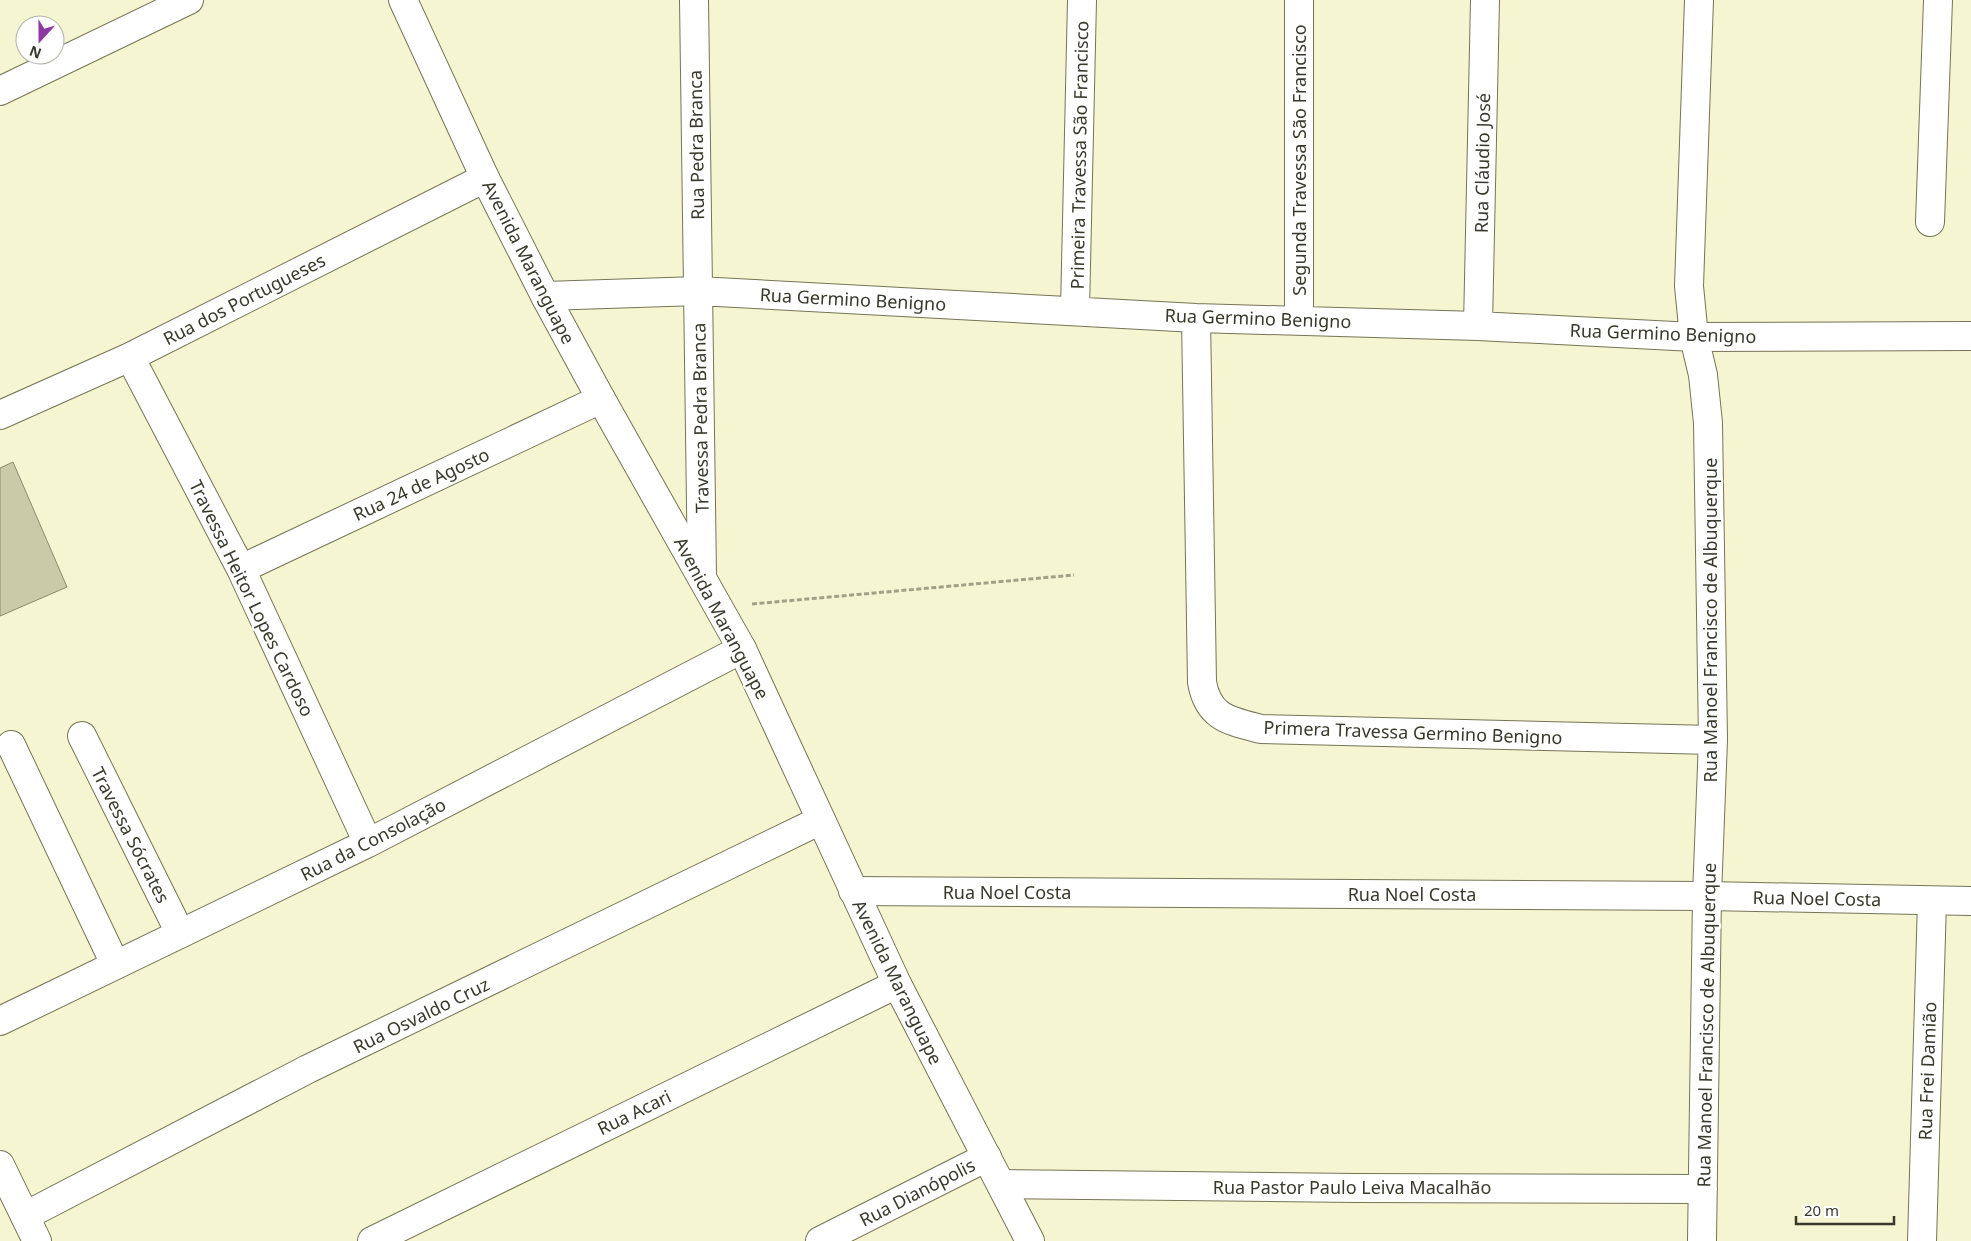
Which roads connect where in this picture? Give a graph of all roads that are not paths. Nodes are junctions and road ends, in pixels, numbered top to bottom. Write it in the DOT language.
graph roads {
  1 [pos="189,0"];
  2 [pos="404,0"];
  3 [pos="694,0"];
  4 [pos="1082,0"];
  5 [pos="1299,0"];
  6 [pos="1485,0"];
  7 [pos="1699,0"];
  8 [pos="1938,0"];
  9 [pos="0,91"];
  10 [pos="485,178"];
  11 [pos="1930,222"];
  12 [pos="698,291"];
  13 [pos="545,296"];
  14 [pos="1075,310"];
  15 [pos="1196,318"];
  16 [pos="1299,320"];
  17 [pos="1478,326"];
  18 [pos="1971,336"];
  19 [pos="1694,337"];
  20 [pos="130,357"];
  21 [pos="600,399"];
  22 [pos="0,415"];
  23 [pos="242,569"];
  24 [pos="702,576"];
  25 [pos="742,648"];
  26 [pos="82,736"];
  27 [pos="1713,740"];
  28 [pos="11,745"];
  29 [pos="821,820"];
  30 [pos="368,843"];
  31 [pos="852,891"];
  32 [pos="1707,896"];
  33 [pos="1932,901"];
  34 [pos="1971,901"];
  35 [pos="180,933"];
  36 [pos="115,964"];
  37 [pos="897,984"];
  38 [pos="0,1022"];
  39 [pos="987,1157"];
  40 [pos="0,1165"];
  41 [pos="1001,1184"];
  42 [pos="1702,1188"];
  43 [pos="25,1216"];
  44 [pos="37,1241"];
  45 [pos="372,1241"];
  46 [pos="820,1241"];
  47 [pos="1030,1241"];
  48 [pos="1702,1241"];
  49 [pos="1922,1241"];
  1 -- 9 [label="street"];
  2 -- 10 [label="street, Avenida Maranguape"];
  3 -- 12 [label="street, Rua Pedra Branca"];
  4 -- 14 [label="street, Primeira Travessa São Francisco"];
  5 -- 16 [label="street, Segunda Travessa São Francisco"];
  6 -- 17 [label="street, Rua Cláudio José"];
  7 -- 19 [label="street, Rua Manoel Francisco de Albuquerque"];
  8 -- 11 [label="street"];
  10 -- 13 [label="street, Avenida Maranguape"];
  10 -- 20 [label="street, Rua dos Portugueses"];
  12 -- 13 [label="street, Rua Germino Benigno"];
  12 -- 14 [label="street, Rua Germino Benigno"];
  12 -- 24 [label="street, Travessa Pedra Branca"];
  13 -- 21 [label="street, Avenida Maranguape"];
  14 -- 15 [label="street, Rua Germino Benigno"];
  15 -- 16 [label="street, Rua Germino Benigno"];
  15 -- 27 [label="street, Primera Travessa Germino Benigno"];
  16 -- 17 [label="street, Rua Germino Benigno"];
  17 -- 19 [label="street, Rua Germino Benigno"];
  18 -- 19 [label="street, Rua Germino Benigno"];
  19 -- 27 [label="street, Rua Manoel Francisco de Albuquerque"];
  20 -- 22 [label="street, Rua dos Portugueses"];
  20 -- 23 [label="street, Travessa Heitor Lopes Cardoso"];
  21 -- 23 [label="street, Rua 24 de Agosto"];
  21 -- 24 [label="street, Avenida Maranguape"];
  23 -- 30 [label="street, Travessa Heitor Lopes Cardoso"];
  24 -- 25 [label="street, Avenida Maranguape"];
  25 -- 29 [label="street, Avenida Maranguape"];
  25 -- 30 [label="street, Rua da Consolação"];
  26 -- 35 [label="street, Travessa Sócrates"];
  27 -- 32 [label="street, Rua Manoel Francisco de Albuquerque"];
  28 -- 36 [label="street"];
  29 -- 31 [label="street, Avenida Maranguape"];
  29 -- 43 [label="street, Rua Osvaldo Cruz"];
  30 -- 35 [label="street, Rua da Consolação"];
  31 -- 32 [label="street, Rua Noel Costa"];
  31 -- 37 [label="street, Avenida Maranguape"];
  32 -- 33 [label="street, Rua Noel Costa"];
  32 -- 42 [label="street, Rua Manoel Francisco de Albuquerque"];
  33 -- 34 [label="street, Rua Noel Costa"];
  33 -- 49 [label="street, Rua Frei Damião"];
  35 -- 36 [label="street, Rua da Consolação"];
  36 -- 38 [label="street, Rua da Consolação"];
  37 -- 39 [label="street, Avenida Maranguape"];
  37 -- 45 [label="street, Rua Acari"];
  39 -- 41 [label="street, Avenida Maranguape"];
  39 -- 46 [label="street, Rua Dianópolis"];
  40 -- 43 [label="street"];
  41 -- 42 [label="street, Rua Pastor Paulo Leiva Macalhão"];
  41 -- 47 [label="street, Avenida Maranguape"];
  42 -- 48 [label="street, Rua Manoel Francisco de Albuquerque"];
  43 -- 44 [label="street"];
}
